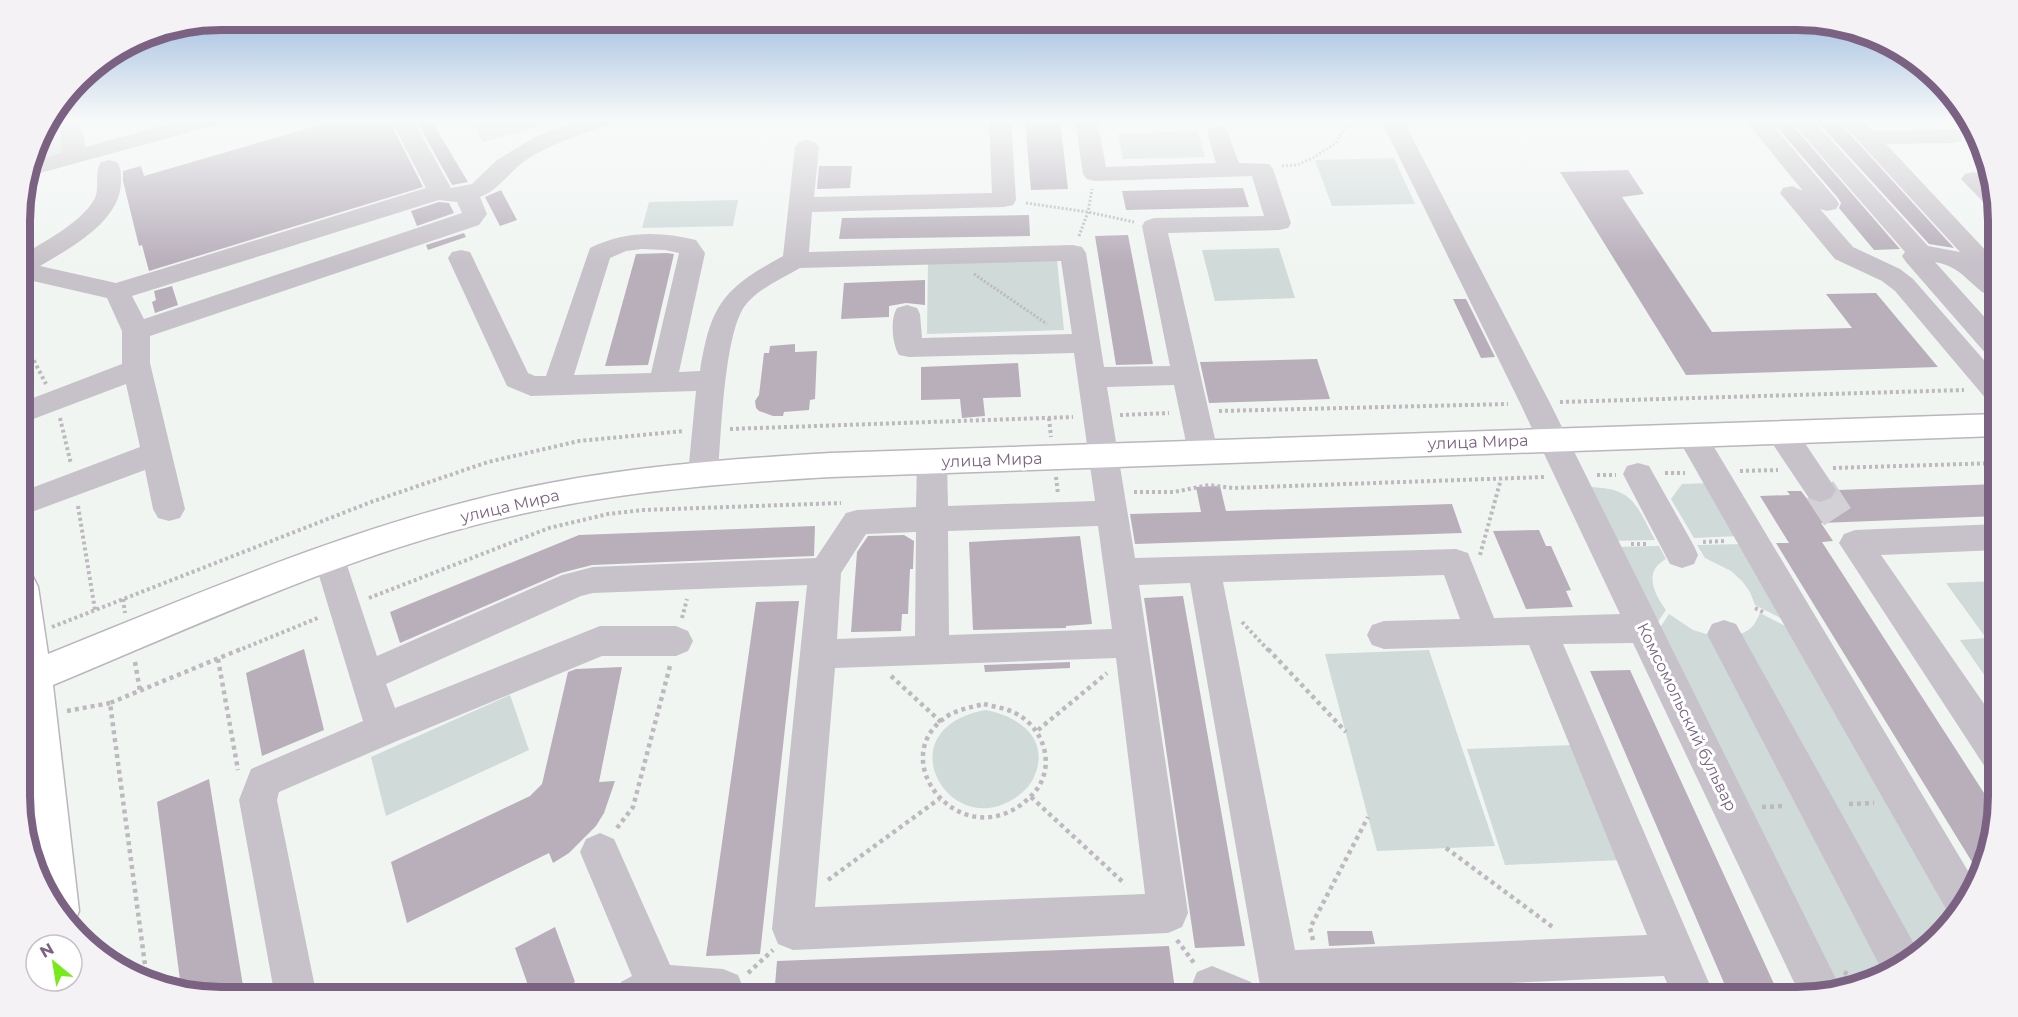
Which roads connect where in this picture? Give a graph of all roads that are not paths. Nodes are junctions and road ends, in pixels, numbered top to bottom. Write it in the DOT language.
graph roads {
  1 [pos="109,167"];
  2 [pos="427,167"];
  3 [pos="502,167"];
  4 [pos="805,167"];
  5 [pos="1002,167"];
  6 [pos="1094,167"];
  7 [pos="1416,167"];
  8 [pos="1797,167"];
  9 [pos="1843,167"];
  10 [pos="1895,167"];
  11 [pos="1230,170"];
  12 [pos="1982,178"];
  13 [pos="1985,190"];
  14 [pos="440,192"];
  15 [pos="1792,193"];
  16 [pos="466,194"];
  17 [pos="802,205"];
  18 [pos="1918,255"];
  19 [pos="461,258"];
  20 [pos="795,260"];
  21 [pos="30,262"];
  22 [pos="1974,267"];
  23 [pos="30,270"];
  24 [pos="1988,288"];
  25 [pos="117,292"];
  26 [pos="1988,300"];
  27 [pos="1956,302"];
  28 [pos="907,314"];
  29 [pos="136,331"];
  30 [pos="1988,338"];
  31 [pos="1088,343"];
  32 [pos="138,369"];
  33 [pos="1185,375"];
  34 [pos="1093,377"];
  35 [pos="713,381"];
  36 [pos="663,382"];
  37 [pos="1988,382"];
  38 [pos="556,385"];
  39 [pos="30,410"];
  40 [pos="1988,425"];
  41 [pos="1781,432"];
  42 [pos="1691,435"];
  43 [pos="1553,440"];
  44 [pos="1203,452"];
  45 [pos="157,453"];
  46 [pos="1105,456"];
  47 [pos="932,462"];
  48 [pos="703,474"];
  49 [pos="1638,474"];
  50 [pos="1820,490"];
  51 [pos="30,501"];
  52 [pos="169,509"];
  53 [pos="1113,513"];
  54 [pos="932,519"];
  55 [pos="1988,537"];
  56 [pos="1682,555"];
  57 [pos="330,559"];
  58 [pos="1204,570"];
  59 [pos="825,571"];
  60 [pos="1121,572"];
  61 [pos="1643,627"];
  62 [pos="1540,630"];
  63 [pos="1482,632"];
  64 [pos="1724,634"];
  65 [pos="1384,635"];
  66 [pos="676,641"];
  67 [pos="932,650"];
  68 [pos="819,654"];
  69 [pos="1132,654"];
  70 [pos="366,677"];
  71 [pos="30,678"];
  72 [pos="30,701"];
  73 [pos="1988,724"];
  74 [pos="384,729"];
  75 [pos="600,852"];
  76 [pos="55,890"];
  77 [pos="1960,895"];
  78 [pos="1676,955"];
  79 [pos="1898,958"];
  80 [pos="1294,980"];
  81 [pos="1817,986"];
  82 [pos="294,987"];
  83 [pos="645,987"];
  84 [pos="1690,987"];
  1 -- 21 [label="street"];
  2 -- 14 [label="street"];
  3 -- 16 [label="street"];
  4 -- 17 [label="street"];
  5 -- 17 [label="street"];
  6 -- 11 [label="street"];
  7 -- 43 [label="street, Комсомольский бульвар"];
  8 -- 18 [label="street"];
  9 -- 18 [label="street"];
  10 -- 22 [label="street"];
  11 -- 33 [label="street"];
  12 -- 13 [label="street"];
  14 -- 16 [label="street"];
  14 -- 25 [label="street"];
  15 -- 37 [label="street"];
  16 -- 29 [label="street"];
  17 -- 20 [label="street"];
  18 -- 22 [label="street"];
  18 -- 27 [label="street"];
  19 -- 38 [label="street"];
  20 -- 31 [label="street"];
  20 -- 35 [label="street"];
  22 -- 24 [label="street"];
  23 -- 25 [label="street"];
  25 -- 29 [label="street"];
  26 -- 27 [label="street"];
  27 -- 30 [label="street"];
  28 -- 31 [label="street"];
  29 -- 32 [label="street"];
  31 -- 34 [label="street"];
  32 -- 39 [label="street"];
  32 -- 45 [label="street"];
  33 -- 34 [label="street"];
  33 -- 44 [label="street"];
  34 -- 46 [label="street"];
  35 -- 36 [label="street"];
  35 -- 48 [label="street"];
  36 -- 38 [label="street"];
  36 -- 38 [label="street"];
  40 -- 41 [label="main road, улица Мира"];
  41 -- 42 [label="main road, улица Мира"];
  41 -- 50 [label="street"];
  42 -- 43 [label="main road, улица Мира"];
  42 -- 77 [label="street"];
  43 -- 44 [label="main road, улица Мира"];
  43 -- 61 [label="street, Комсомольский бульвар"];
  44 -- 46 [label="main road, улица Мира"];
  45 -- 51 [label="street"];
  45 -- 52 [label="street"];
  46 -- 47 [label="main road, улица Мира"];
  46 -- 53 [label="street"];
  47 -- 48 [label="main road, улица Мира"];
  47 -- 54 [label="street"];
  48 -- 57 [label="main road, улица Мира"];
  49 -- 56 [label="street"];
  53 -- 54 [label="street"];
  53 -- 60 [label="street"];
  54 -- 59 [label="street"];
  54 -- 67 [label="street"];
  55 -- 73 [label="street"];
  57 -- 70 [label="street"];
  57 -- 71 [label="main road, улица Мира"];
  58 -- 60 [label="street"];
  58 -- 63 [label="street"];
  58 -- 80 [label="street"];
  59 -- 68 [label="street"];
  59 -- 70 [label="street"];
  60 -- 69 [label="street"];
  61 -- 62 [label="street"];
  61 -- 81 [label="street, Комсомольский бульвар"];
  62 -- 63 [label="street"];
  62 -- 78 [label="street"];
  63 -- 65 [label="street"];
  64 -- 79 [label="street"];
  66 -- 74 [label="street"];
  67 -- 68 [label="street"];
  67 -- 69 [label="street"];
  68 -- 69 [label="street"];
  70 -- 74 [label="street"];
  72 -- 76 [label="main road"];
  74 -- 82 [label="street"];
  75 -- 83 [label="street"];
  78 -- 80 [label="street"];
  78 -- 84 [label="street"];
}
